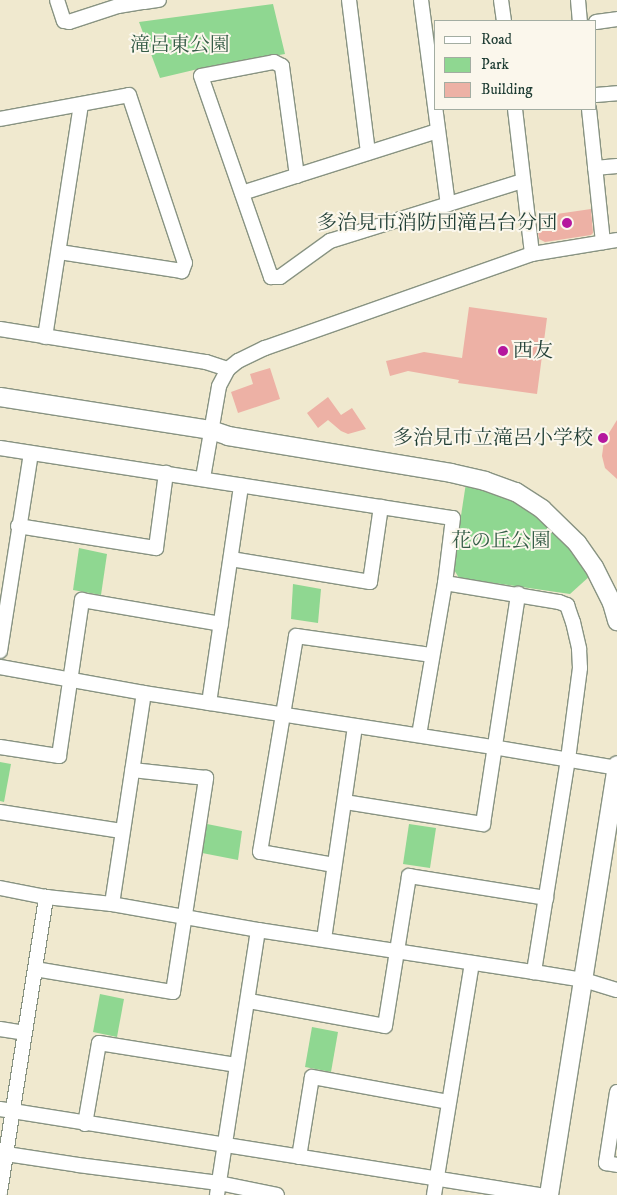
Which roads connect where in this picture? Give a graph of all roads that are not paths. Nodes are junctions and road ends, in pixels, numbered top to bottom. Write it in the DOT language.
graph roads {
  1 [pos="56,0"];
  2 [pos="159,0"];
  3 [pos="349,0"];
  4 [pos="422,0"];
  5 [pos="501,0"];
  6 [pos="578,0"];
  7 [pos="143,1"];
  8 [pos="617,19"];
  9 [pos="504,20"];
  10 [pos="580,20"];
  11 [pos="597,22"];
  12 [pos="617,93"];
  13 [pos="597,95"];
  14 [pos="81,105"];
  15 [pos="434,105"];
  16 [pos="435,110"];
  17 [pos="515,110"];
  18 [pos="589,110"];
  19 [pos="0,119"];
  20 [pos="437,131"];
  21 [pos="368,153"];
  22 [pos="617,166"];
  23 [pos="595,168"];
  24 [pos="297,176"];
  25 [pos="523,181"];
  26 [pos="242,193"];
  27 [pos="448,204"];
  28 [pos="610,241"];
  29 [pos="59,252"];
  30 [pos="532,254"];
  31 [pos="0,329"];
  32 [pos="45,337"];
  33 [pos="228,369"];
  34 [pos="0,397"];
  35 [pos="211,430"];
  36 [pos="0,448"];
  37 [pos="31,453"];
  38 [pos="166,473"];
  39 [pos="203,478"];
  40 [pos="241,485"];
  41 [pos="381,508"];
  42 [pos="18,526"];
  43 [pos="231,559"];
  44 [pos="445,583"];
  45 [pos="4,589"];
  46 [pos="518,594"];
  47 [pos="617,621"];
  48 [pos="220,624"];
  49 [pos="0,651"];
  50 [pos="431,656"];
  51 [pos="0,667"];
  52 [pos="70,680"];
  53 [pos="144,693"];
  54 [pos="209,703"];
  55 [pos="282,714"];
  56 [pos="355,726"];
  57 [pos="419,735"];
  58 [pos="0,747"];
  59 [pos="493,747"];
  60 [pos="568,759"];
  61 [pos="617,766"];
  62 [pos="132,770"];
  63 [pos="345,802"];
  64 [pos="0,812"];
  65 [pos="122,831"];
  66 [pos="334,865"];
  67 [pos="0,888"];
  68 [pos="46,897"];
  69 [pos="546,898"];
  70 [pos="112,904"];
  71 [pos="185,917"];
  72 [pos="258,930"];
  73 [pos="324,939"];
  74 [pos="398,950"];
  75 [pos="472,963"];
  76 [pos="35,969"];
  77 [pos="534,972"];
  78 [pos="584,980"];
  79 [pos="617,990"];
  80 [pos="249,1001"];
  81 [pos="0,1029"];
  82 [pos="25,1033"];
  83 [pos="237,1065"];
  84 [pos="617,1092"];
  85 [pos="448,1102"];
  86 [pos="6,1110"];
  87 [pos="85,1124"];
  88 [pos="226,1146"];
  89 [pos="3,1153"];
  90 [pos="299,1157"];
  91 [pos="617,1165"];
  92 [pos="437,1180"];
  93 [pos="218,1189"];
  94 [pos="0,1192"];
  95 [pos="277,1195"];
  96 [pos="434,1195"];
  97 [pos="540,1195"];
  98 [pos="549,1195"];
  1 -- 7 [label="street"];
  2 -- 7 [label="street"];
  3 -- 21 [label="street"];
  4 -- 15 [label="street"];
  5 -- 9 [label="street"];
  6 -- 10 [label="street"];
  8 -- 11 [label="street"];
  12 -- 13 [label="street"];
  14 -- 19 [label="street"];
  14 -- 29 [label="street"];
  14 -- 29 [label="street"];
  16 -- 20 [label="street"];
  17 -- 25 [label="street"];
  18 -- 23 [label="street"];
  20 -- 21 [label="street"];
  20 -- 27 [label="street"];
  21 -- 24 [label="street"];
  22 -- 23 [label="street"];
  23 -- 28 [label="street"];
  24 -- 26 [label="street"];
  24 -- 26 [label="street"];
  25 -- 27 [label="street"];
  25 -- 30 [label="street"];
  26 -- 27 [label="street"];
  28 -- 30 [label="street"];
  29 -- 32 [label="street"];
  30 -- 33 [label="street"];
  31 -- 32 [label="street"];
  32 -- 33 [label="street"];
  33 -- 35 [label="street"];
  34 -- 35 [label="street"];
  35 -- 39 [label="street"];
  35 -- 47 [label="street"];
  36 -- 37 [label="street"];
  37 -- 38 [label="street"];
  37 -- 42 [label="street"];
  38 -- 39 [label="street"];
  38 -- 42 [label="street"];
  39 -- 40 [label="street"];
  40 -- 41 [label="street"];
  40 -- 43 [label="street"];
  41 -- 43 [label="street"];
  41 -- 44 [label="street"];
  42 -- 45 [label="street"];
  43 -- 48 [label="street"];
  44 -- 46 [label="street"];
  44 -- 50 [label="street"];
  45 -- 49 [label="street"];
  46 -- 59 [label="street"];
  46 -- 60 [label="street"];
  48 -- 52 [label="street"];
  48 -- 54 [label="street"];
  50 -- 55 [label="street"];
  50 -- 57 [label="street"];
  51 -- 52 [label="street"];
  52 -- 53 [label="street"];
  52 -- 58 [label="street"];
  53 -- 54 [label="street"];
  53 -- 62 [label="street"];
  54 -- 55 [label="street"];
  55 -- 56 [label="street"];
  55 -- 66 [label="street"];
  56 -- 57 [label="street"];
  56 -- 63 [label="street"];
  57 -- 59 [label="street"];
  59 -- 60 [label="street"];
  59 -- 63 [label="street"];
  60 -- 61 [label="street"];
  60 -- 69 [label="street"];
  61 -- 78 [label="street"];
  62 -- 65 [label="street"];
  62 -- 71 [label="street"];
  63 -- 66 [label="street"];
  64 -- 65 [label="street"];
  65 -- 70 [label="street"];
  66 -- 73 [label="street"];
  67 -- 68 [label="street"];
  68 -- 70 [label="street"];
  68 -- 76 [label="street"];
  69 -- 74 [label="street"];
  69 -- 77 [label="street"];
  70 -- 71 [label="street"];
  71 -- 72 [label="street"];
  71 -- 76 [label="street"];
  72 -- 73 [label="street"];
  72 -- 80 [label="street"];
  73 -- 74 [label="street"];
  74 -- 75 [label="street"];
  74 -- 80 [label="street"];
  75 -- 77 [label="street"];
  75 -- 85 [label="street"];
  76 -- 82 [label="street"];
  77 -- 78 [label="street"];
  78 -- 79 [label="street"];
  78 -- 98 [label="street"];
  80 -- 83 [label="street"];
  81 -- 82 [label="street"];
  82 -- 86 [label="street"];
  83 -- 87 [label="street"];
  83 -- 88 [label="street"];
  84 -- 91 [label="street"];
  85 -- 90 [label="street"];
  85 -- 92 [label="street"];
  86 -- 87 [label="street"];
  86 -- 89 [label="street"];
  87 -- 88 [label="street"];
  88 -- 90 [label="street"];
  88 -- 93 [label="street"];
  89 -- 93 [label="street"];
  89 -- 94 [label="street"];
  90 -- 92 [label="street"];
  92 -- 96 [label="street"];
  92 -- 97 [label="street"];
  93 -- 95 [label="street"];
}
